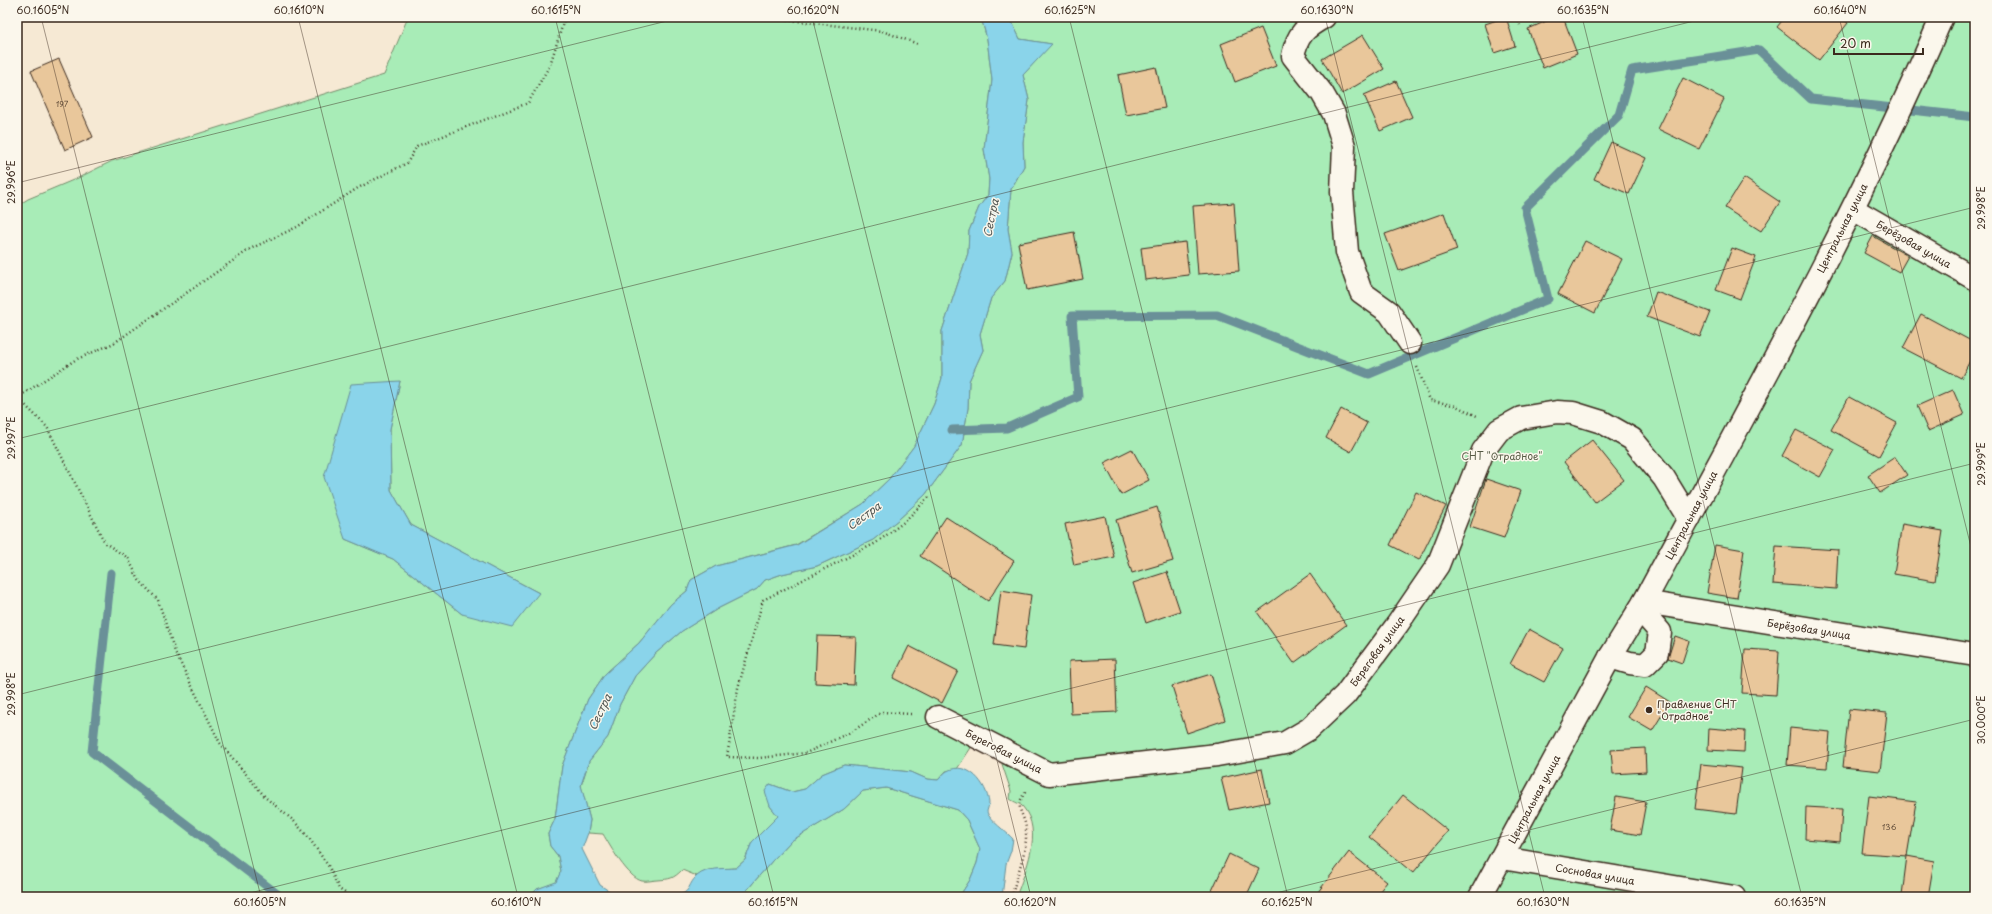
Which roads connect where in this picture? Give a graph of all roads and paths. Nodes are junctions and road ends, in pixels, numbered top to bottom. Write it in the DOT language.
graph roads {
  1 [pos="565,17"];
  2 [pos="763,17"];
  3 [pos="1324,17"];
  4 [pos="1517,17"];
  5 [pos="1942,17"];
  6 [pos="1520,25"];
  7 [pos="918,44"];
  8 [pos="1853,209"];
  9 [pos="1975,279"];
  10 [pos="1410,343"];
  11 [pos="1418,369"];
  12 [pos="17,398"];
  13 [pos="1508,425"];
  14 [pos="929,497"];
  15 [pos="1689,519"];
  16 [pos="1642,606"];
  17 [pos="1975,655"];
  18 [pos="1610,657"];
  19 [pos="938,716"];
  20 [pos="1041,770"];
  21 [pos="1502,858"];
  22 [pos="1641,890"];
  23 [pos="350,897"];
  24 [pos="1012,897"];
  25 [pos="1480,897"];
  26 [pos="1734,897"];
  1 -- 12 [label="path"];
  2 -- 7 [label="path"];
  3 -- 10 [label="street"];
  4 -- 6 [label="path"];
  5 -- 8 [label="street, Центральная улица"];
  8 -- 9 [label="street, Берёзовая улица"];
  8 -- 15 [label="street, Центральная улица"];
  11 -- 13 [label="path"];
  12 -- 23 [label="path"];
  13 -- 15 [label="street, Береговая улица"];
  13 -- 20 [label="street, Береговая улица"];
  14 -- 19 [label="path"];
  15 -- 16 [label="street, Центральная улица"];
  16 -- 17 [label="street, Берёзовая улица"];
  16 -- 18 [label="street, Центральная улица"];
  16 -- 18 [label="street"];
  18 -- 21 [label="street, Центральная улица"];
  19 -- 20 [label="street, Береговая улица"];
  20 -- 24 [label="path"];
  21 -- 22 [label="street, Сосновая улица"];
  21 -- 25 [label="street, Центральная улица"];
  22 -- 26 [label="street, Сосновая улица"];
}
